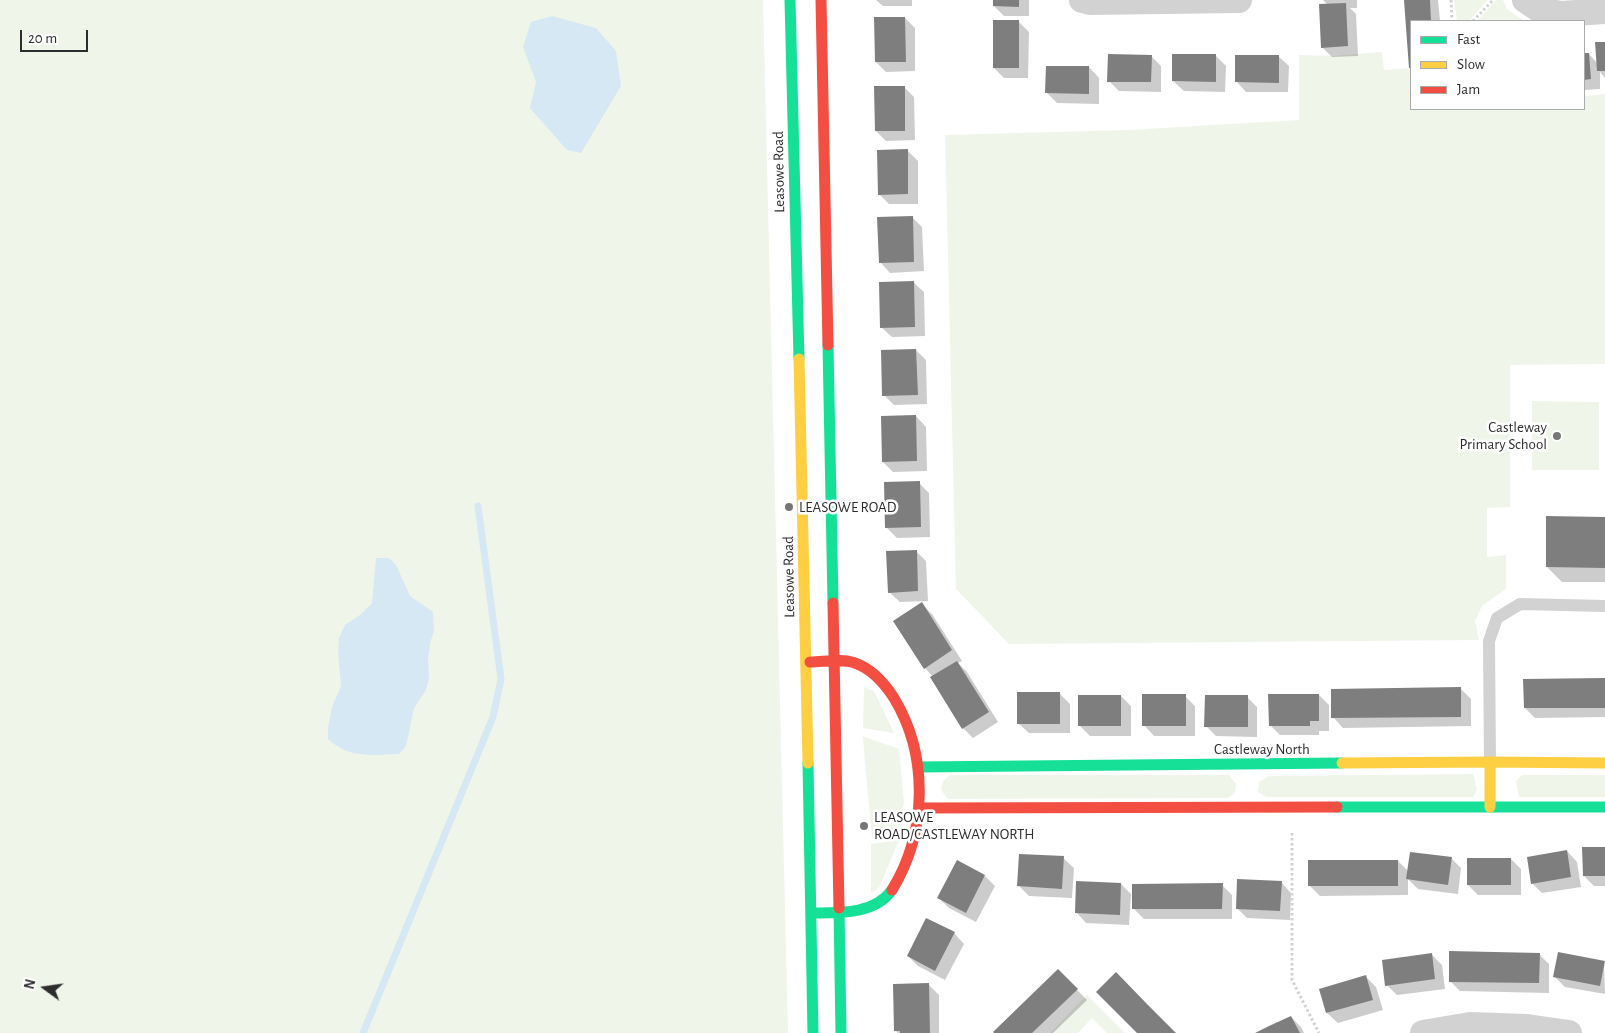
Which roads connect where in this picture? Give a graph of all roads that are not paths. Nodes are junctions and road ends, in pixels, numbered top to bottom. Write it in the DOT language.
graph roads {
  1 [pos="790,0"];
  2 [pos="821,0"];
  3 [pos="1082,0"];
  4 [pos="1238,0"];
  5 [pos="1525,0"];
  6 [pos="1605,11"];
  7 [pos="1605,606"];
  8 [pos="805,662"];
  9 [pos="834,662"];
  10 [pos="1490,762"];
  11 [pos="1605,763"];
  12 [pos="918,767"];
  13 [pos="1490,807"];
  14 [pos="1605,807"];
  15 [pos="918,808"];
  16 [pos="810,913"];
  17 [pos="839,913"];
  18 [pos="813,1033"];
  19 [pos="842,1033"];
  20 [pos="1422,1033"];
  21 [pos="1568,1033"];
  1 -- 8 [label="main road, Leasowe Road"];
  2 -- 9 [label="main road"];
  3 -- 4 [label="street"];
  5 -- 6 [label="street"];
  7 -- 10 [label="lane"];
  8 -- 9 [label="main road"];
  8 -- 16 [label="main road, Leasowe Road"];
  9 -- 12 [label="main road"];
  9 -- 17 [label="main road"];
  10 -- 11 [label="main road, Castleway North"];
  10 -- 12 [label="main road, Castleway North"];
  10 -- 13 [label="main road"];
  12 -- 15 [label="main road"];
  13 -- 14 [label="main road"];
  13 -- 15 [label="main road"];
  15 -- 17 [label="main road"];
  16 -- 17 [label="main road"];
  16 -- 18 [label="main road, Leasowe Road"];
  17 -- 19 [label="main road"];
  20 -- 21 [label="street"];
}
